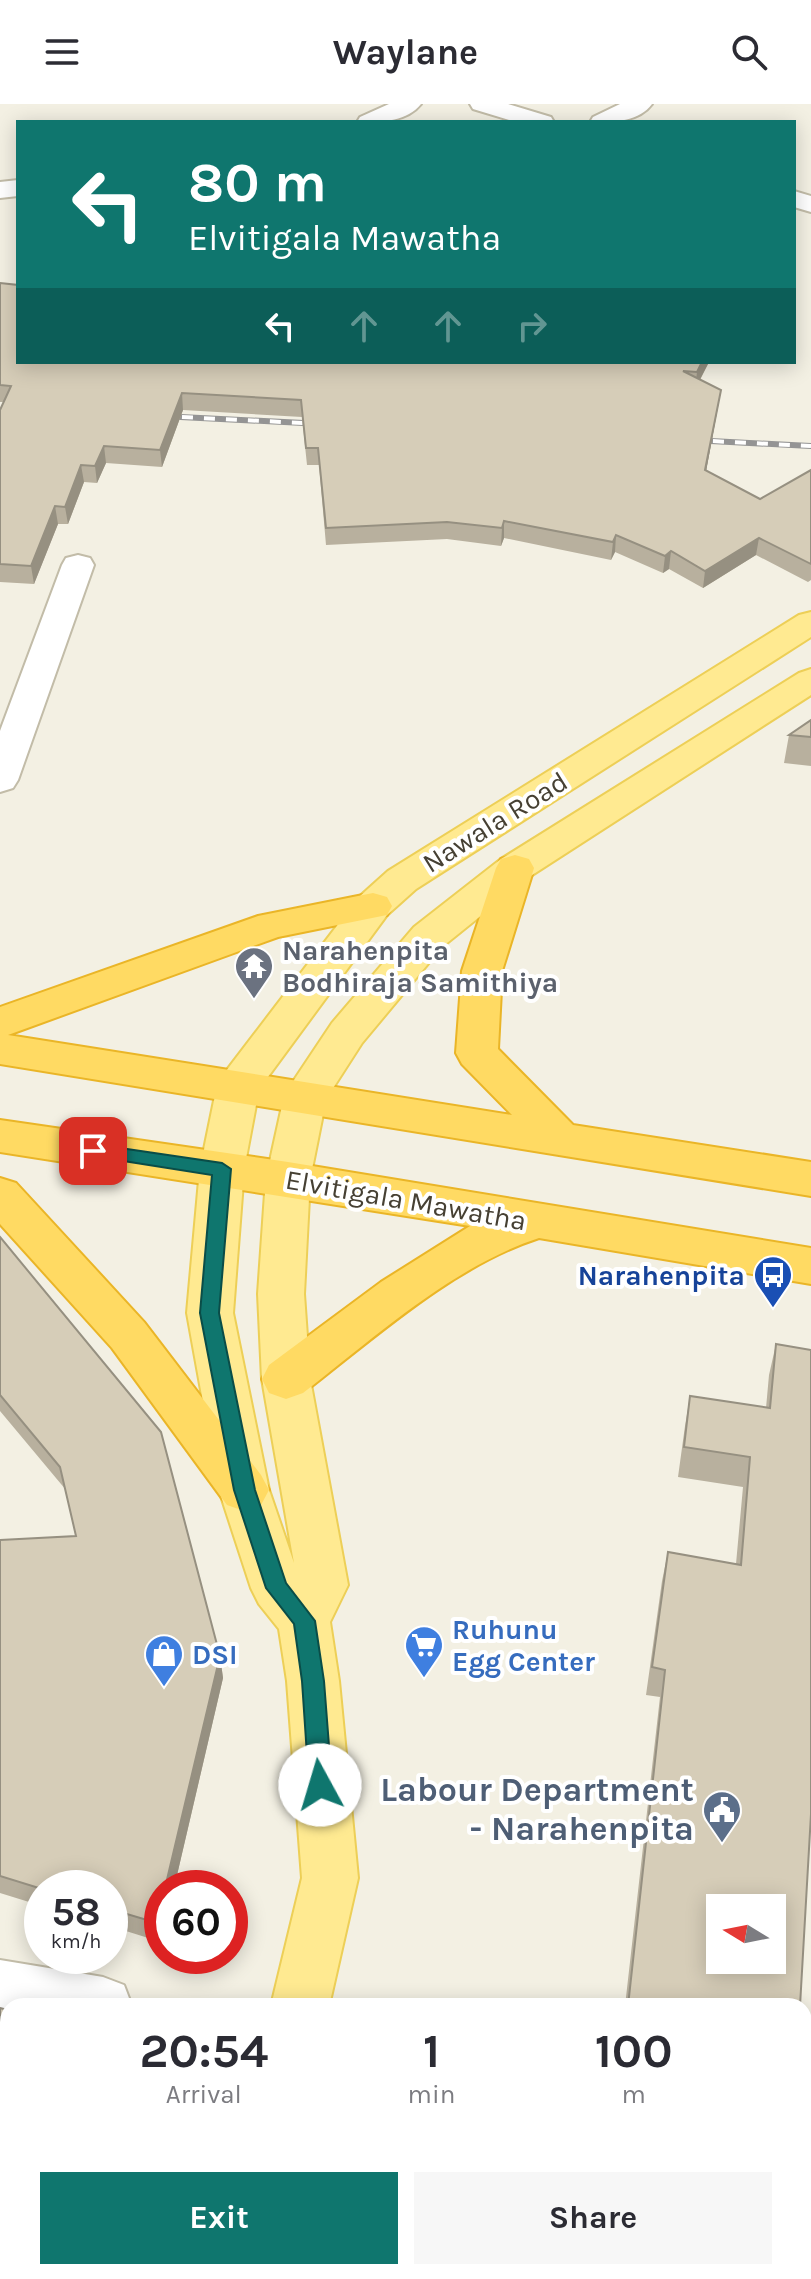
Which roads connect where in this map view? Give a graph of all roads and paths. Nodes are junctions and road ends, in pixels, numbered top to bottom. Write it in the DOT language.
graph roads {
  1 [pos="409,104"];
  2 [pos="482,104"];
  3 [pos="640,104"];
  4 [pos="373,120"];
  5 [pos="535,120"];
  6 [pos="606,120"];
  7 [pos="78,565"];
  8 [pos="811,622"];
  9 [pos="811,680"];
  10 [pos="0,780"];
  11 [pos="515,868"];
  12 [pos="373,906"];
  13 [pos="0,1023"];
  14 [pos="0,1049"];
  15 [pos="238,1086"];
  16 [pos="305,1097"];
  17 [pos="0,1136"];
  18 [pos="561,1139"];
  19 [pos="222,1169"];
  20 [pos="288,1179"];
  21 [pos="811,1179"];
  22 [pos="0,1195"];
  23 [pos="535,1222"];
  24 [pos="811,1266"];
  25 [pos="286,1379"];
  26 [pos="244,1490"];
  27 [pos="304,1621"];
  28 [pos="0,1989"];
  29 [pos="55,1998"];
  30 [pos="302,1998"];
  1 -- 4 [label="street"];
  2 -- 5 [label="street"];
  3 -- 6 [label="street"];
  7 -- 10 [label="street"];
  8 -- 12 [label="main road, Nawala Road"];
  9 -- 11 [label="main road, Nawala Road"];
  11 -- 16 [label="main road, Nawala Road"];
  11 -- 18 [label="highway"];
  12 -- 13 [label="highway"];
  12 -- 15 [label="main road, Nawala Road"];
  14 -- 15 [label="highway"];
  15 -- 16 [label="highway"];
  15 -- 19 [label="main road"];
  16 -- 18 [label="highway"];
  16 -- 20 [label="main road"];
  17 -- 19 [label="highway, Elvitigala Mawatha"];
  18 -- 21 [label="highway"];
  19 -- 20 [label="highway, Elvitigala Mawatha"];
  19 -- 26 [label="main road"];
  20 -- 23 [label="highway, Elvitigala Mawatha"];
  20 -- 25 [label="main road"];
  22 -- 26 [label="highway"];
  23 -- 24 [label="highway, Elvitigala Mawatha"];
  23 -- 25 [label="highway"];
  25 -- 27 [label="main road"];
  26 -- 27 [label="main road"];
  27 -- 30 [label="main road"];
  28 -- 29 [label="street"];
}
